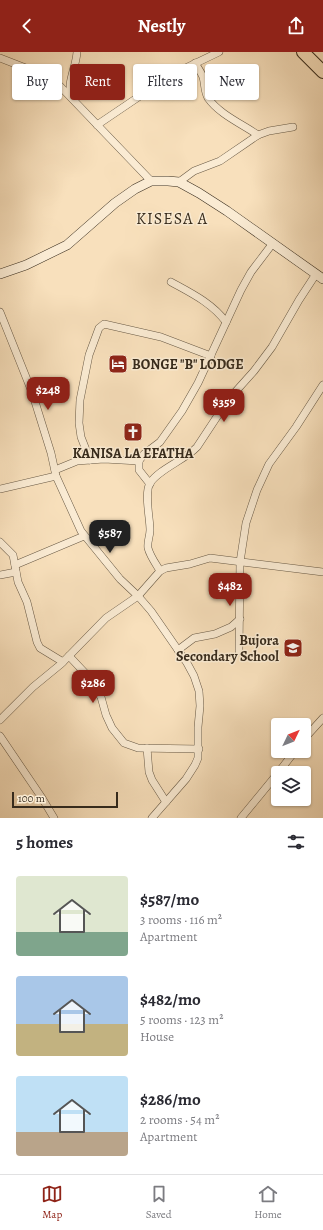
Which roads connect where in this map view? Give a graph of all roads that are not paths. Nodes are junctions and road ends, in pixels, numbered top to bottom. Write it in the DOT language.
graph roads {
  1 [pos="77,52"];
  2 [pos="219,52"];
  3 [pos="303,52"];
  4 [pos="0,58"];
  5 [pos="195,63"];
  6 [pos="75,64"];
  7 [pos="323,72"];
  8 [pos="70,81"];
  9 [pos="70,91"];
  10 [pos="70,96"];
  11 [pos="74,100"];
  12 [pos="97,125"];
  13 [pos="293,127"];
  14 [pos="258,135"];
  15 [pos="151,181"];
  16 [pos="179,182"];
  17 [pos="273,243"];
  18 [pos="0,274"];
  19 [pos="320,277"];
  20 [pos="171,282"];
  21 [pos="231,311"];
  22 [pos="0,312"];
  23 [pos="219,313"];
  24 [pos="226,322"];
  25 [pos="211,356"];
  26 [pos="323,385"];
  27 [pos="90,460"];
  28 [pos="139,461"];
  29 [pos="55,473"];
  30 [pos="150,484"];
  31 [pos="0,489"];
  32 [pos="84,536"];
  33 [pos="0,542"];
  34 [pos="240,562"];
  35 [pos="16,569"];
  36 [pos="160,571"];
  37 [pos="323,572"];
  38 [pos="0,575"];
  39 [pos="138,596"];
  40 [pos="240,619"];
  41 [pos="178,650"];
  42 [pos="239,651"];
  43 [pos="69,656"];
  44 [pos="62,662"];
  45 [pos="323,718"];
  46 [pos="0,720"];
  47 [pos="311,731"];
  48 [pos="0,736"];
  49 [pos="147,748"];
  50 [pos="199,749"];
  51 [pos="290,758"];
  52 [pos="283,766"];
  53 [pos="271,782"];
  54 [pos="166,802"];
  55 [pos="54,818"];
  56 [pos="152,818"];
  57 [pos="241,818"];
  1 -- 6 [label="street"];
  2 -- 5 [label="street"];
  3 -- 7 [label="highway"];
  4 -- 10 [label="street"];
  5 -- 12 [label="street"];
  5 -- 14 [label="street"];
  8 -- 9 [label="street"];
  11 -- 12 [label="street"];
  12 -- 15 [label="street"];
  13 -- 14 [label="street"];
  14 -- 16 [label="street"];
  15 -- 16 [label="street"];
  15 -- 18 [label="street"];
  16 -- 17 [label="street"];
  17 -- 19 [label="street"];
  17 -- 21 [label="street"];
  19 -- 30 [label="street"];
  20 -- 23 [label="street"];
  21 -- 23 [label="street"];
  21 -- 24 [label="street"];
  22 -- 29 [label="street"];
  23 -- 24 [label="street"];
  24 -- 25 [label="street"];
  25 -- 27 [label="street"];
  25 -- 28 [label="street"];
  26 -- 34 [label="street"];
  27 -- 28 [label="street"];
  27 -- 29 [label="street"];
  28 -- 30 [label="street"];
  29 -- 31 [label="street"];
  29 -- 32 [label="street"];
  30 -- 36 [label="street"];
  32 -- 35 [label="street"];
  32 -- 39 [label="street"];
  33 -- 35 [label="street"];
  34 -- 36 [label="street"];
  34 -- 37 [label="street"];
  34 -- 40 [label="street"];
  35 -- 38 [label="street"];
  35 -- 44 [label="street"];
  36 -- 39 [label="street"];
  39 -- 41 [label="street"];
  39 -- 43 [label="street"];
  40 -- 41 [label="street"];
  40 -- 42 [label="street"];
  41 -- 50 [label="street"];
  43 -- 44 [label="street"];
  43 -- 49 [label="street"];
  44 -- 46 [label="street"];
  45 -- 47 [label="street"];
  48 -- 55 [label="street"];
  49 -- 50 [label="street"];
  49 -- 54 [label="street"];
  50 -- 54 [label="street"];
  51 -- 52 [label="street"];
  53 -- 57 [label="street"];
  54 -- 56 [label="street"];
}
